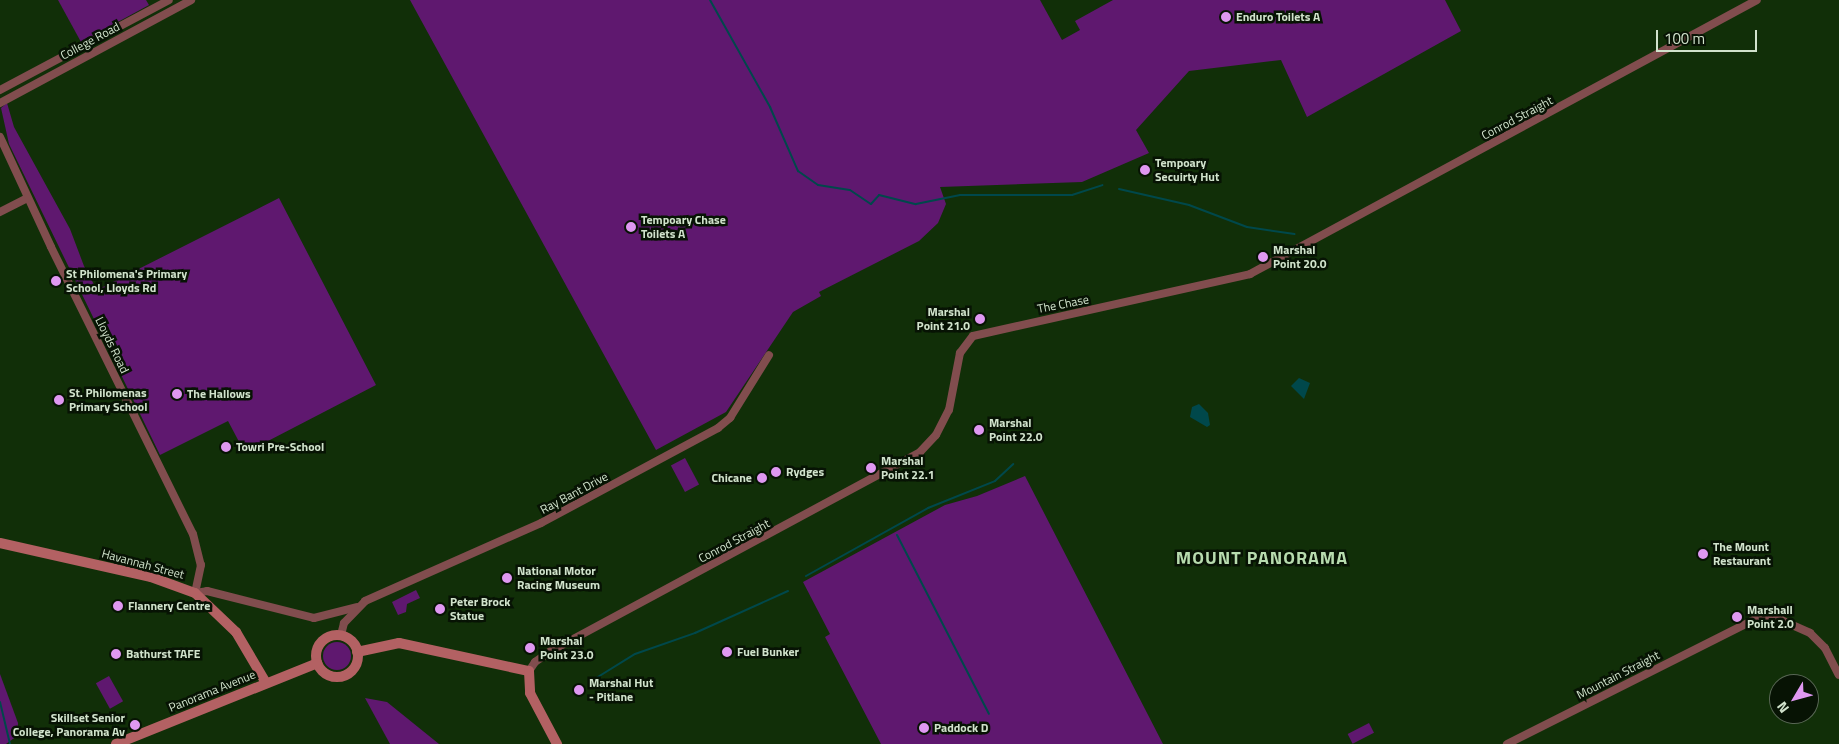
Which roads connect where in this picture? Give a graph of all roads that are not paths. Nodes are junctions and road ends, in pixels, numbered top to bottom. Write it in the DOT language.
graph roads {
  1 [pos="169,0"];
  2 [pos="191,0"];
  3 [pos="1757,0"];
  4 [pos="0,90"];
  5 [pos="0,103"];
  6 [pos="0,137"];
  7 [pos="27,198"];
  8 [pos="0,212"];
  9 [pos="1287,255"];
  10 [pos="769,355"];
  11 [pos="916,454"];
  12 [pos="0,542"];
  13 [pos="195,593"];
  14 [pos="357,607"];
  15 [pos="341,635"];
  16 [pos="357,652"];
  17 [pos="317,663"];
  18 [pos="530,671"];
  19 [pos="1839,675"];
  20 [pos="266,683"];
  21 [pos="116,744"];
  22 [pos="557,744"];
  23 [pos="1507,744"];
  1 -- 4 [label="street, College Road"];
  2 -- 5 [label="street, College Road"];
  3 -- 9 [label="street, Conrod Straight"];
  6 -- 7 [label="street, Lloyds Road"];
  7 -- 8 [label="street"];
  7 -- 13 [label="street, Lloyds Road"];
  9 -- 11 [label="street, The Chase"];
  10 -- 14 [label="street, Ray Bant Drive"];
  11 -- 18 [label="street, Conrod Straight"];
  12 -- 13 [label="street, Havannah Street"];
  13 -- 14 [label="street, Ray Bant Drive"];
  13 -- 20 [label="street, Havannah Street"];
  14 -- 15 [label="street, Ray Bant Drive"];
  15 -- 16 [label="street"];
  15 -- 17 [label="street"];
  16 -- 17 [label="street"];
  16 -- 18 [label="street"];
  17 -- 20 [label="street, Panorama Avenue"];
  18 -- 22 [label="street"];
  19 -- 23 [label="street, Mountain Straight"];
  20 -- 21 [label="street, Panorama Avenue"];
}
